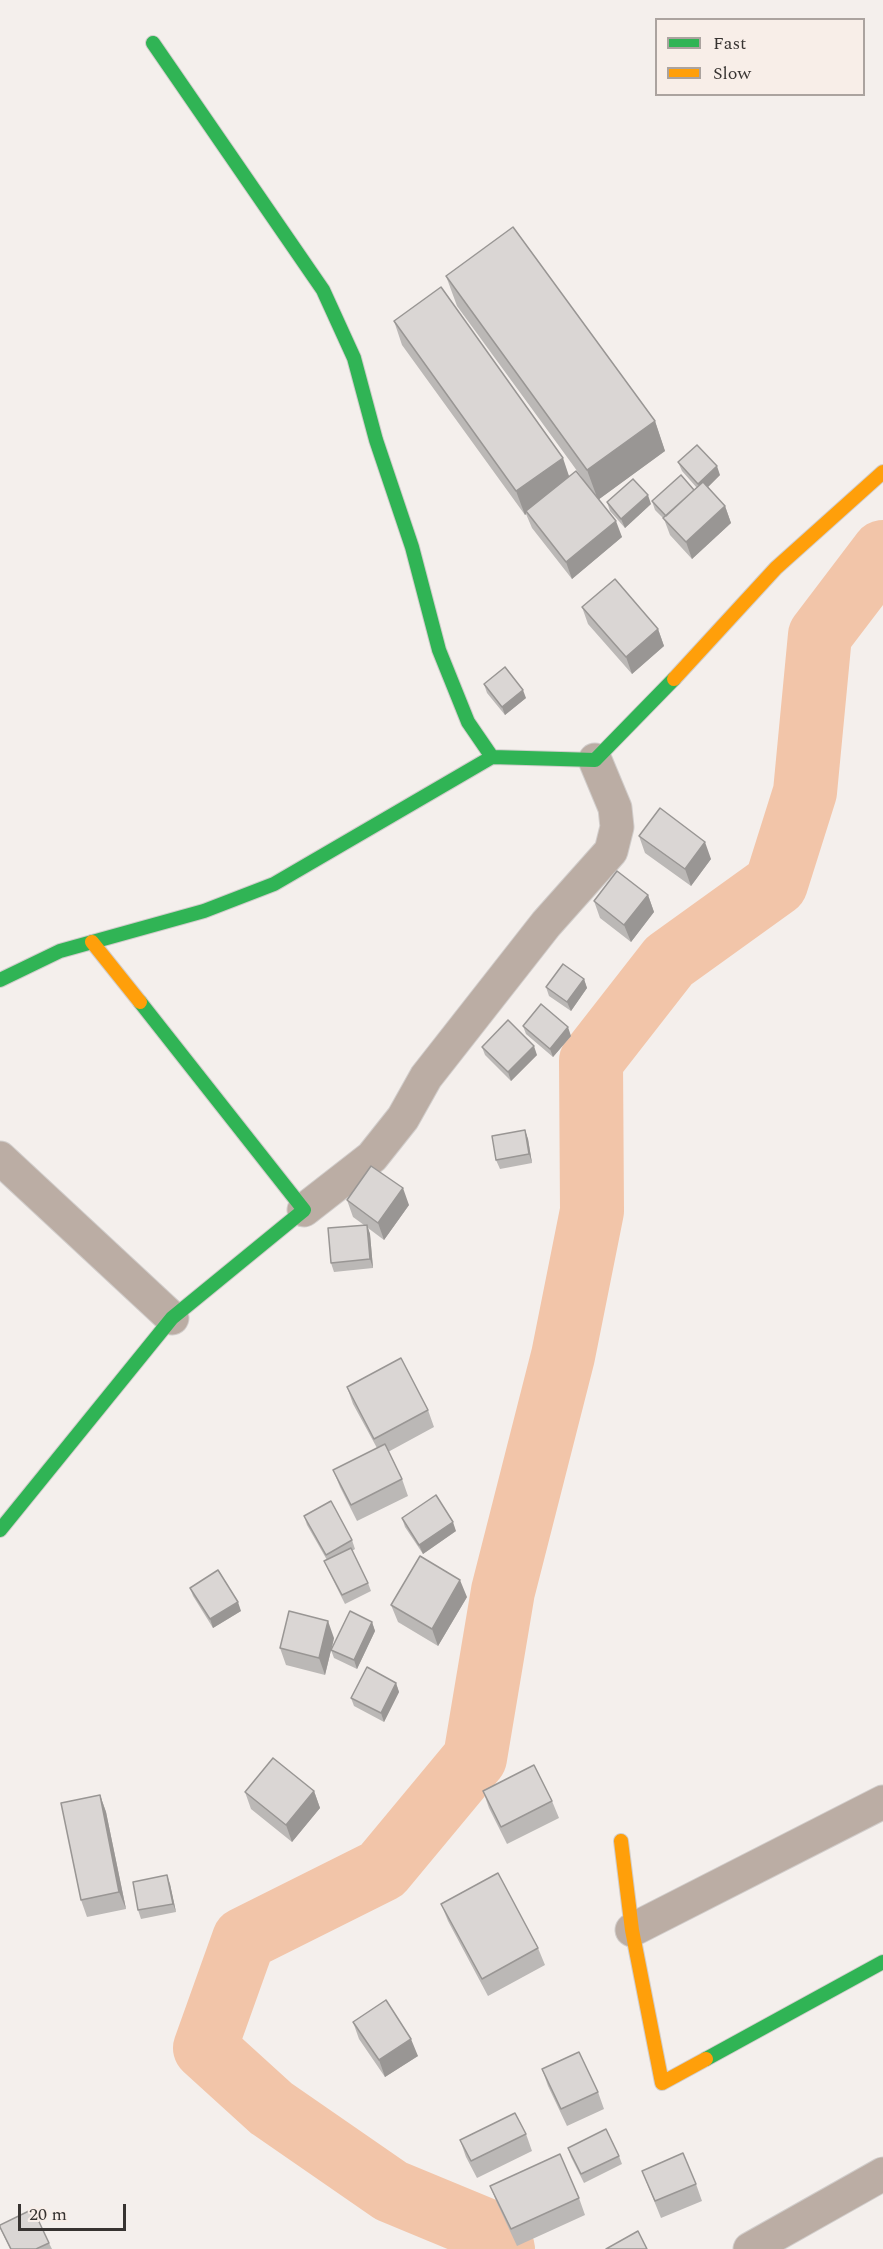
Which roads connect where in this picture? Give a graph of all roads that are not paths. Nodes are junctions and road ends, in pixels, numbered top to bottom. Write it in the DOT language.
graph roads {
  1 [pos="153,43"];
  2 [pos="883,472"];
  3 [pos="492,757"];
  4 [pos="595,760"];
  5 [pos="92,942"];
  6 [pos="0,980"];
  7 [pos="0,1158"];
  8 [pos="304,1209"];
  9 [pos="172,1318"];
  10 [pos="0,1530"];
  11 [pos="883,1802"];
  12 [pos="621,1841"];
  13 [pos="632,1930"];
  14 [pos="883,1962"];
  15 [pos="883,2174"];
  16 [pos="750,2249"];
  1 -- 3 [label="street"];
  2 -- 4 [label="street"];
  3 -- 4 [label="street"];
  3 -- 5 [label="street"];
  4 -- 8 [label="street"];
  5 -- 6 [label="street"];
  5 -- 8 [label="street"];
  7 -- 9 [label="street"];
  8 -- 9 [label="street"];
  9 -- 10 [label="street"];
  11 -- 13 [label="street"];
  12 -- 13 [label="street"];
  13 -- 14 [label="street"];
  15 -- 16 [label="street"];
}
